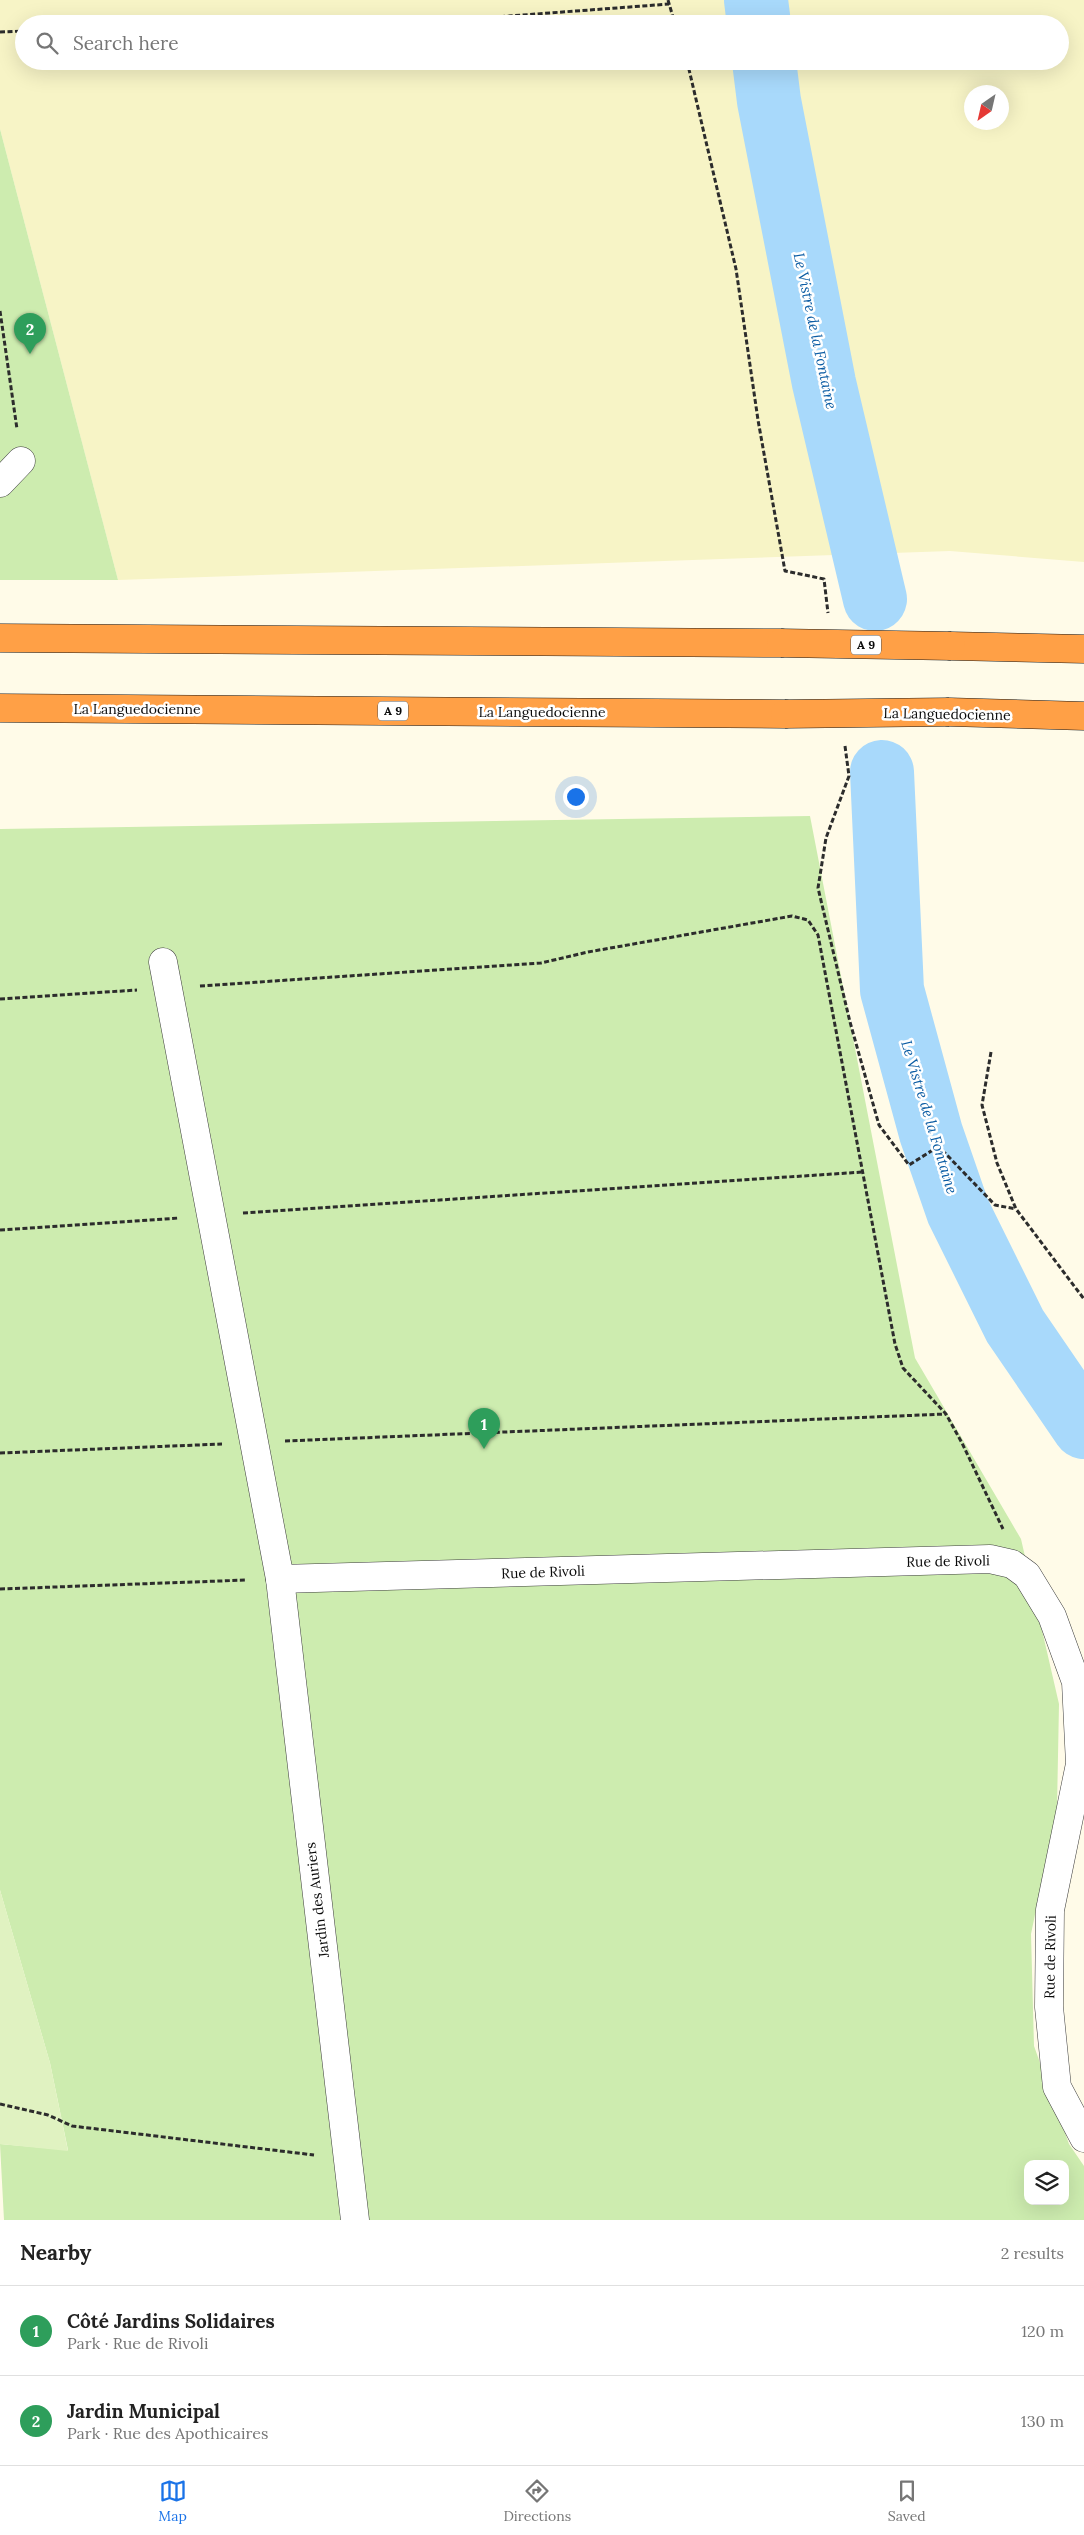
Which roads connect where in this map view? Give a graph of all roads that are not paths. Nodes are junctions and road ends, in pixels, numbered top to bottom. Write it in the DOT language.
graph roads {
  1 [pos="20,461"];
  2 [pos="0,484"];
  3 [pos="0,638"];
  4 [pos="1084,649"];
  5 [pos="0,708"];
  6 [pos="1084,716"];
  7 [pos="162,962"];
  8 [pos="280,1579"];
  9 [pos="1084,2138"];
  10 [pos="355,2220"];
  1 -- 2 [label="street"];
  3 -- 4 [label="highway, A 9, bridge"];
  5 -- 6 [label="highway, La Languedocienne / A 9, bridge"];
  7 -- 8 [label="street, Jardin des Auriers"];
  8 -- 9 [label="street, Rue de Rivoli"];
  8 -- 10 [label="street, Jardin des Auriers"];
}
